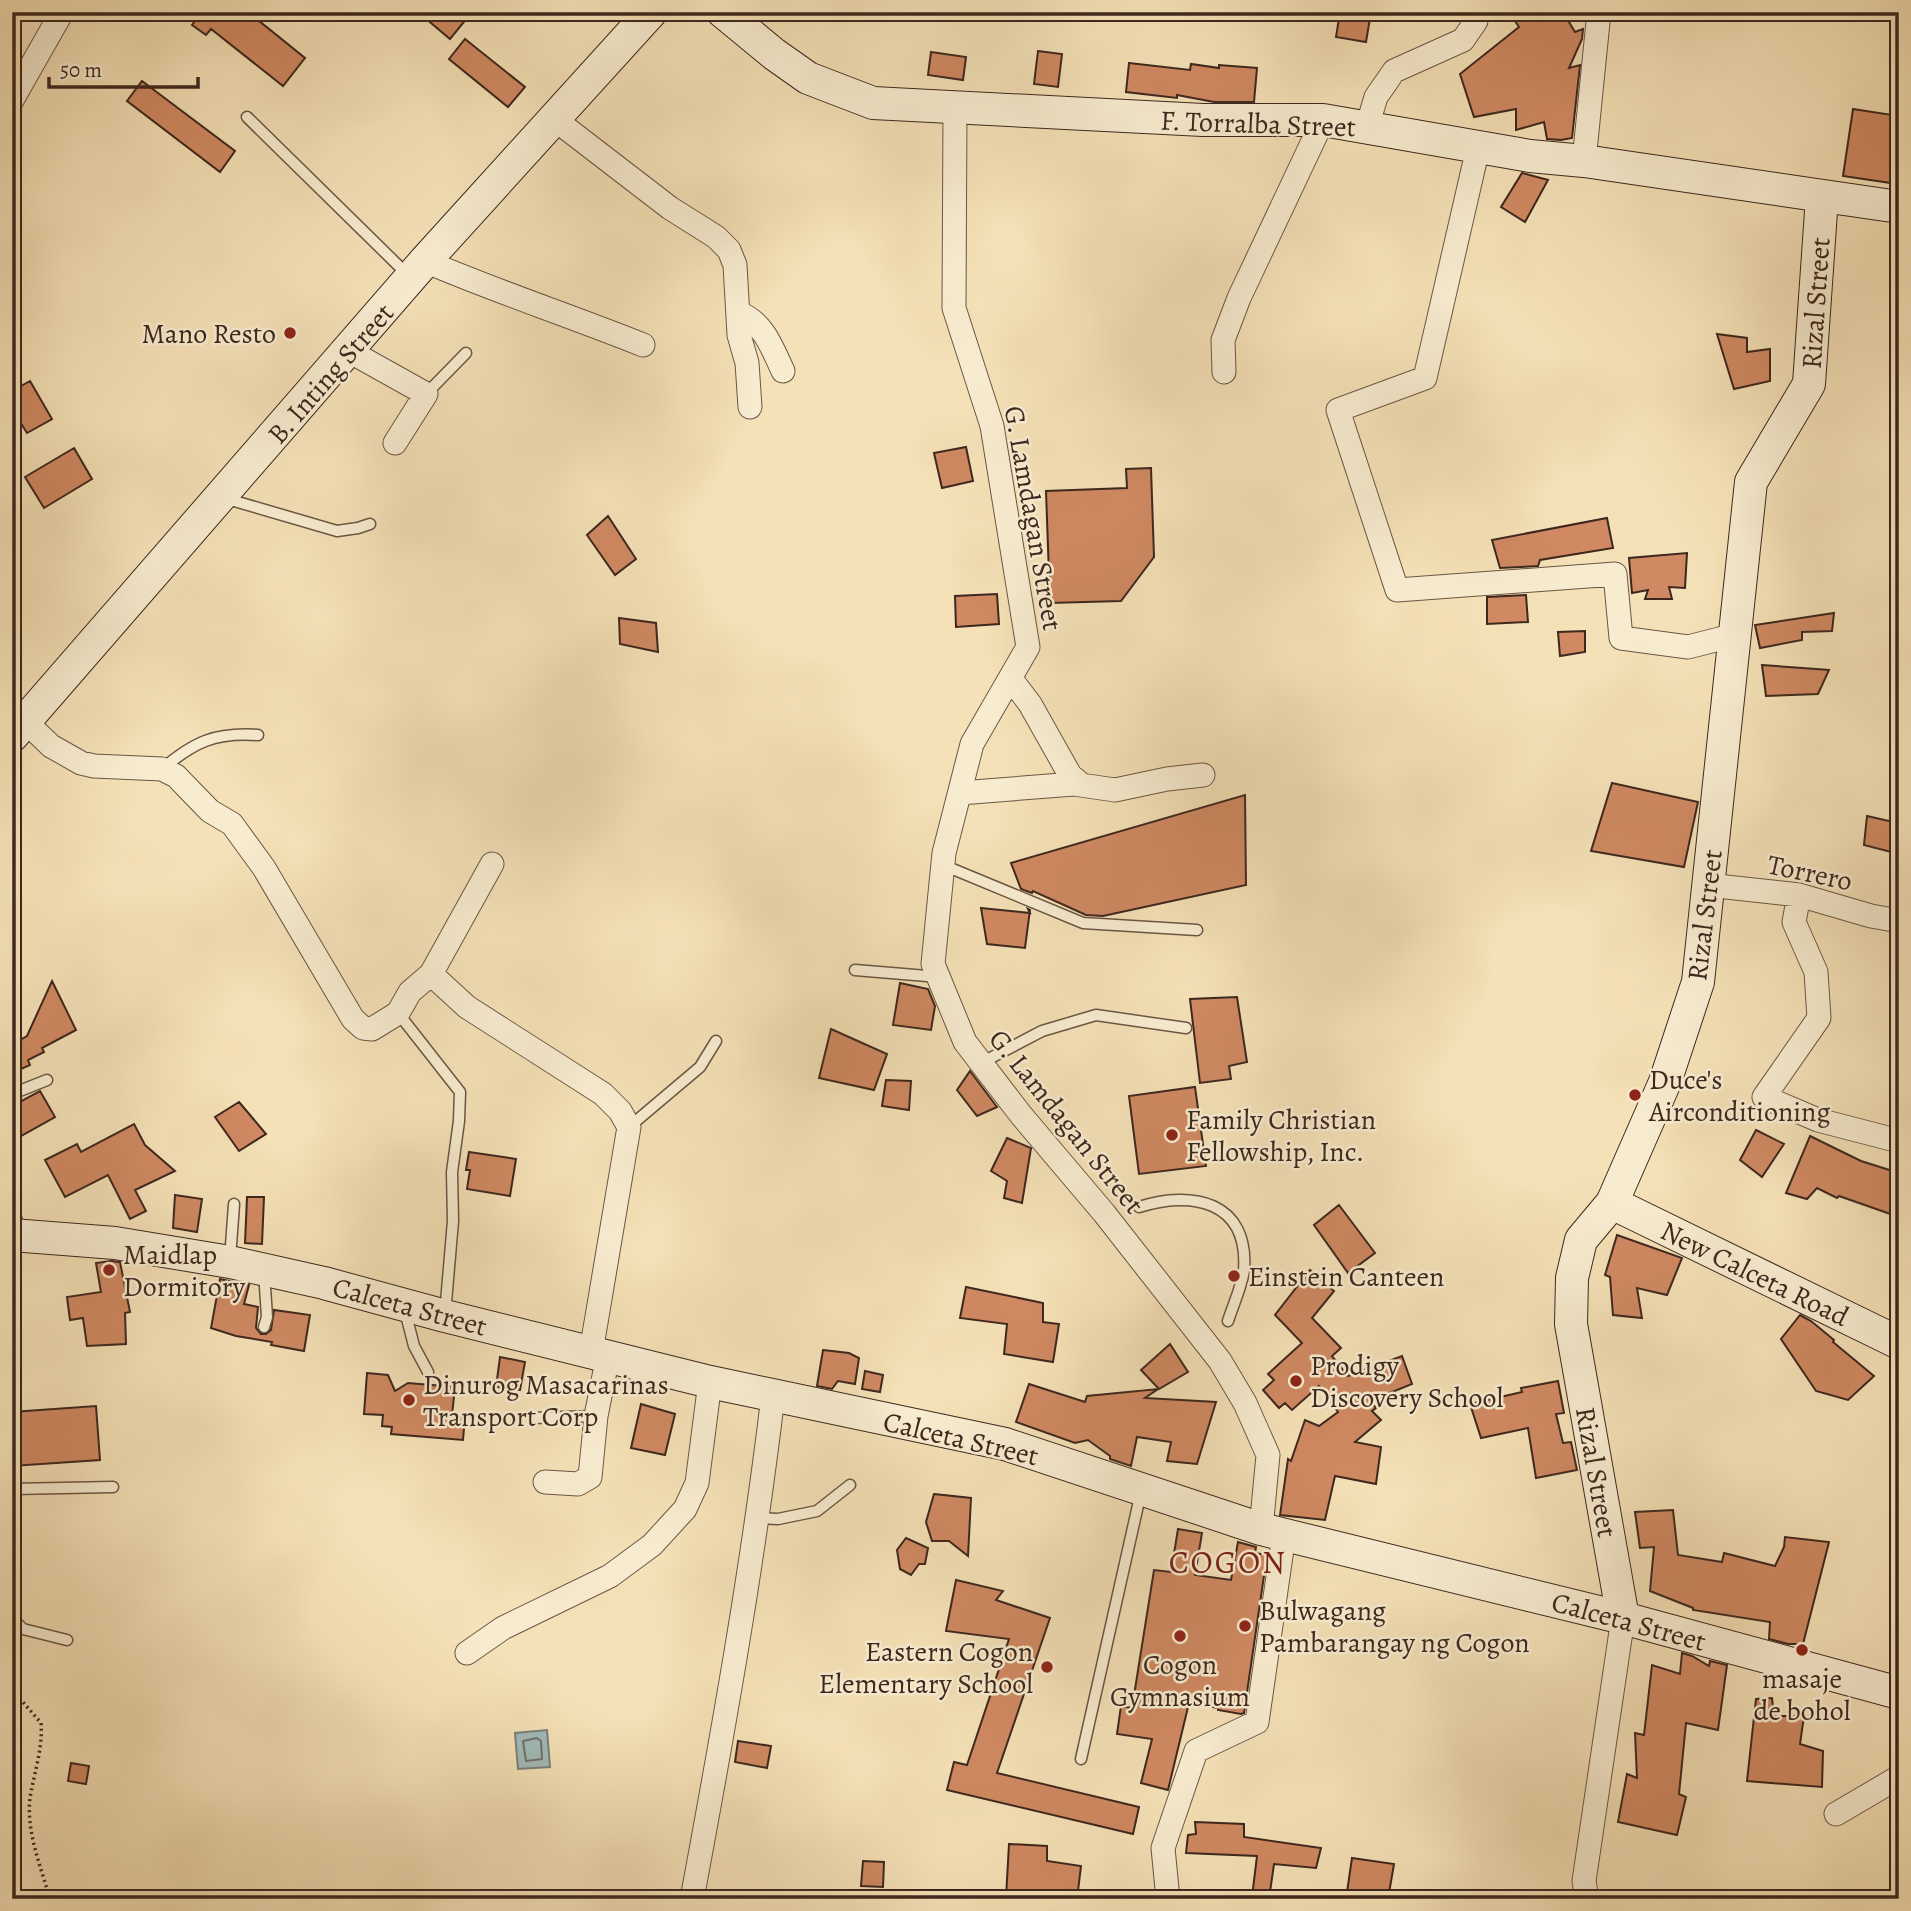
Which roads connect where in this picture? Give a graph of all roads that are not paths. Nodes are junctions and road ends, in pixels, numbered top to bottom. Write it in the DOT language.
graph roads {
  1 [pos="62,12"];
  2 [pos="651,12"];
  3 [pos="723,12"];
  4 [pos="1476,12"];
  5 [pos="1599,12"];
  6 [pos="12,100"];
  7 [pos="955,108"];
  8 [pos="247,117"];
  9 [pos="553,118"];
  10 [pos="1323,120"];
  11 [pos="1367,127"];
  12 [pos="1478,148"];
  13 [pos="1584,161"];
  14 [pos="1822,197"];
  15 [pos="1899,207"];
  16 [pos="418,270"];
  17 [pos="739,313"];
  18 [pos="643,345"];
  19 [pos="349,352"];
  20 [pos="466,353"];
  21 [pos="747,363"];
  22 [pos="1224,372"];
  23 [pos="426,394"];
  24 [pos="750,407"];
  25 [pos="395,443"];
  26 [pos="222,498"];
  27 [pos="370,524"];
  28 [pos="1735,635"];
  29 [pos="1011,679"];
  30 [pos="16,731"];
  31 [pos="258,735"];
  32 [pos="162,769"];
  33 [pos="1203,775"];
  34 [pos="1082,785"];
  35 [pos="960,793"];
  36 [pos="492,864"];
  37 [pos="943,865"];
  38 [pos="1708,885"];
  39 [pos="1799,895"];
  40 [pos="1899,921"];
  41 [pos="1197,930"];
  42 [pos="855,970"];
  43 [pos="431,974"];
  44 [pos="939,977"];
  45 [pos="398,1013"];
  46 [pos="1186,1028"];
  47 [pos="716,1041"];
  48 [pos="981,1063"];
  49 [pos="47,1080"];
  50 [pos="12,1094"];
  51 [pos="629,1127"];
  52 [pos="1899,1141"];
  53 [pos="12,1203"];
  54 [pos="1612,1203"];
  55 [pos="234,1204"];
  56 [pos="1139,1207"];
  57 [pos="17,1235"];
  58 [pos="230,1262"];
  59 [pos="264,1270"];
  60 [pos="404,1305"];
  61 [pos="445,1316"];
  62 [pos="1228,1321"];
  63 [pos="264,1327"];
  64 [pos="1899,1343"];
  65 [pos="600,1354"];
  66 [pos="428,1372"];
  67 [pos="710,1382"];
  68 [pos="773,1396"];
  69 [pos="596,1416"];
  70 [pos="533,1418"];
  71 [pos="545,1482"];
  72 [pos="850,1485"];
  73 [pos="113,1486"];
  74 [pos="12,1489"];
  75 [pos="1141,1489"];
  76 [pos="758,1518"];
  77 [pos="1272,1532"];
  78 [pos="12,1618"];
  79 [pos="1623,1618"];
  80 [pos="67,1640"];
  81 [pos="467,1653"];
  82 [pos="1899,1693"];
  83 [pos="1081,1759"];
  84 [pos="1899,1777"];
  85 [pos="1836,1814"];
  86 [pos="692,1899"];
  87 [pos="1168,1899"];
  88 [pos="1587,1899"];
  1 -- 6 [label="street"];
  2 -- 9 [label="street, B. Inting Street"];
  3 -- 7 [label="street, F. Torralba Street"];
  4 -- 11 [label="street"];
  5 -- 13 [label="street"];
  7 -- 10 [label="street, F. Torralba Street"];
  7 -- 29 [label="street, G. Lamdagan Street"];
  8 -- 16 [label="lane"];
  9 -- 16 [label="street, B. Inting Street"];
  9 -- 17 [label="street"];
  10 -- 11 [label="street, F. Torralba Street"];
  10 -- 22 [label="street"];
  11 -- 12 [label="street, F. Torralba Street"];
  12 -- 13 [label="street, F. Torralba Street"];
  12 -- 28 [label="street"];
  13 -- 14 [label="street, F. Torralba Street"];
  14 -- 15 [label="street, F. Torralba Street"];
  14 -- 28 [label="street, Rizal Street"];
  16 -- 18 [label="street"];
  16 -- 19 [label="street, B. Inting Street"];
  17 -- 21 [label="street"];
  17 -- 21 [label="street"];
  19 -- 23 [label="street"];
  19 -- 26 [label="street, B. Inting Street"];
  20 -- 23 [label="lane"];
  21 -- 24 [label="street"];
  23 -- 25 [label="street"];
  26 -- 27 [label="lane"];
  26 -- 30 [label="street, B. Inting Street"];
  28 -- 38 [label="street, Rizal Street"];
  29 -- 34 [label="street"];
  29 -- 35 [label="street, G. Lamdagan Street"];
  30 -- 32 [label="street"];
  31 -- 32 [label="lane"];
  32 -- 45 [label="street"];
  33 -- 34 [label="street"];
  34 -- 35 [label="street"];
  35 -- 37 [label="street, G. Lamdagan Street"];
  36 -- 43 [label="street"];
  37 -- 41 [label="lane"];
  37 -- 44 [label="street, G. Lamdagan Street"];
  38 -- 39 [label="street, Torrero"];
  38 -- 54 [label="street, Rizal Street"];
  39 -- 40 [label="street, Torrero"];
  39 -- 52 [label="street"];
  42 -- 44 [label="lane"];
  43 -- 45 [label="street"];
  43 -- 51 [label="street"];
  44 -- 48 [label="street, G. Lamdagan Street"];
  45 -- 61 [label="lane"];
  46 -- 48 [label="lane"];
  47 -- 51 [label="lane"];
  48 -- 77 [label="street, G. Lamdagan Street"];
  49 -- 50 [label="lane"];
  51 -- 65 [label="street"];
  53 -- 57 [label="lane"];
  54 -- 64 [label="street, New Calceta Road"];
  54 -- 79 [label="street, Rizal Street"];
  55 -- 58 [label="lane"];
  56 -- 62 [label="lane"];
  57 -- 58 [label="street, Calceta Street"];
  58 -- 59 [label="street, Calceta Street"];
  59 -- 60 [label="street, Calceta Street"];
  59 -- 63 [label="lane"];
  60 -- 61 [label="street, Calceta Street"];
  60 -- 66 [label="lane"];
  61 -- 65 [label="street, Calceta Street"];
  65 -- 67 [label="street, Calceta Street"];
  65 -- 69 [label="street"];
  67 -- 68 [label="street, Calceta Street"];
  67 -- 81 [label="street"];
  68 -- 75 [label="street, Calceta Street"];
  68 -- 76 [label="street"];
  69 -- 70 [label="lane"];
  69 -- 71 [label="street"];
  72 -- 76 [label="lane"];
  73 -- 74 [label="lane"];
  75 -- 77 [label="street, Calceta Street"];
  75 -- 83 [label="lane"];
  76 -- 86 [label="street"];
  77 -- 79 [label="street, Calceta Street"];
  77 -- 87 [label="street, G. Lamdagan Street"];
  78 -- 80 [label="lane"];
  79 -- 82 [label="street, Calceta Street"];
  79 -- 88 [label="street"];
  84 -- 85 [label="street"];
}
